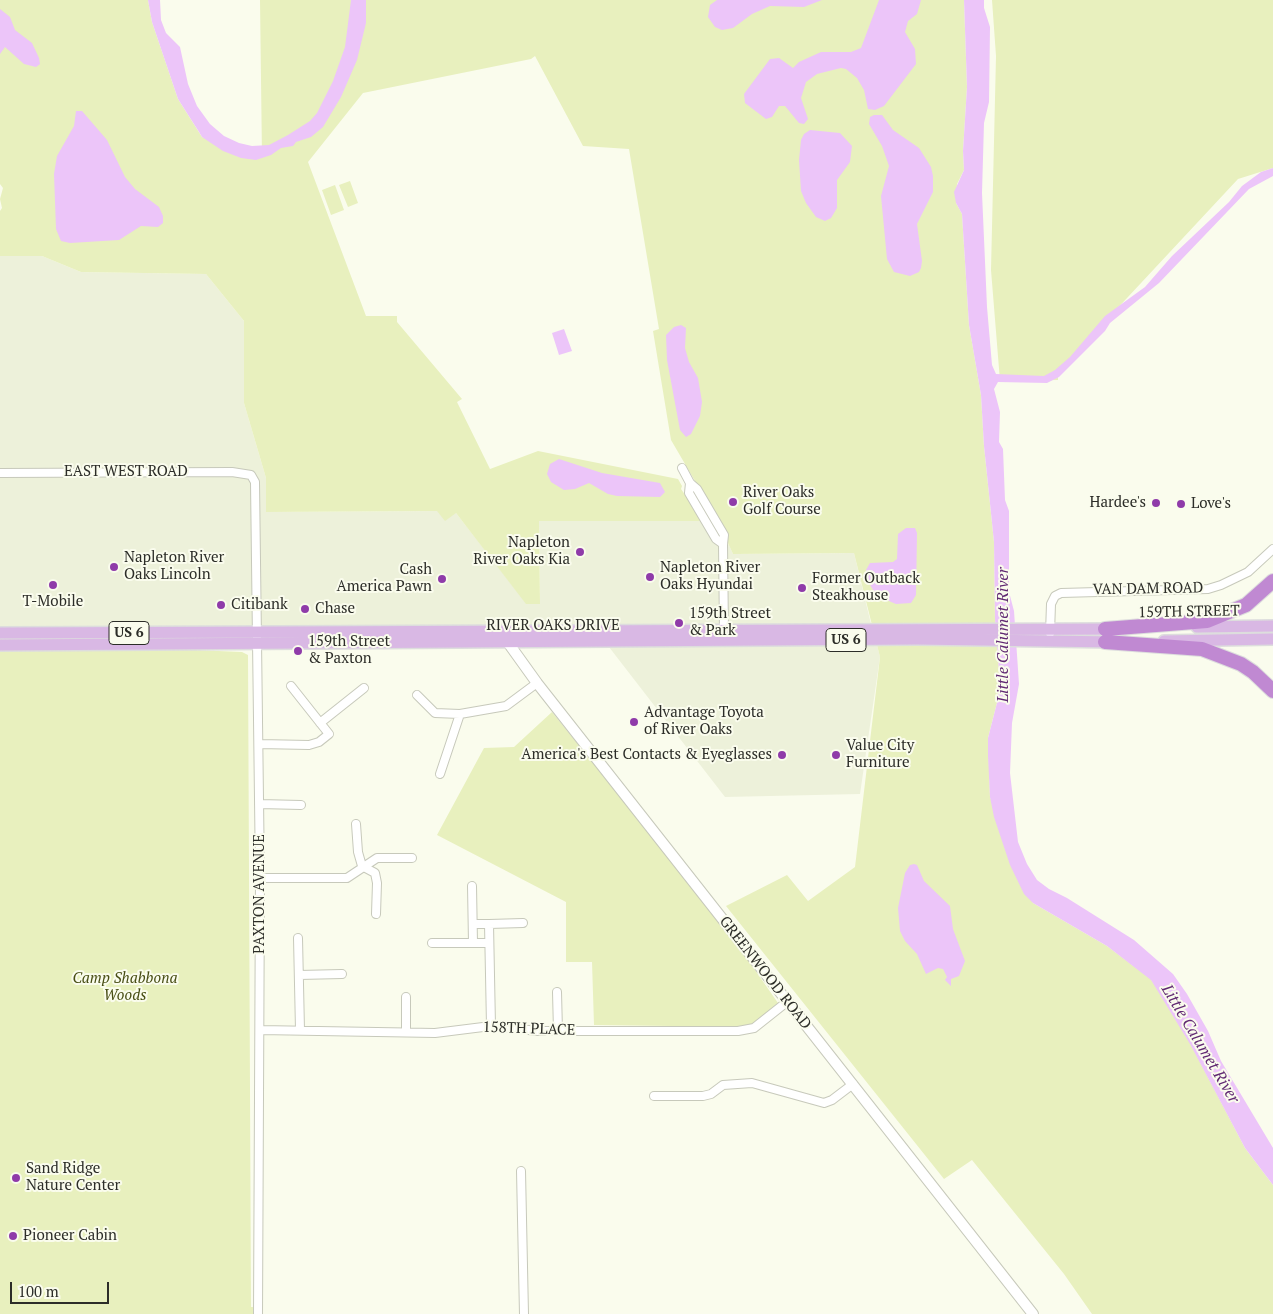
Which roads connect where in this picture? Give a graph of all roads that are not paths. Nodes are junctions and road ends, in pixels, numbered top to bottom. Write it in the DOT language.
graph roads {
  1 [pos="682,468"];
  2 [pos="0,473"];
  3 [pos="251,475"];
  4 [pos="1273,549"];
  5 [pos="1273,581"];
  6 [pos="1273,626"];
  7 [pos="499,630"];
  8 [pos="0,633"];
  9 [pos="1050,634"];
  10 [pos="724,635"];
  11 [pos="1105,635"];
  12 [pos="257,638"];
  13 [pos="1273,639"];
  14 [pos="508,642"];
  15 [pos="0,645"];
  16 [pos="537,683"];
  17 [pos="291,686"];
  18 [pos="364,688"];
  19 [pos="1273,691"];
  20 [pos="417,695"];
  21 [pos="460,714"];
  22 [pos="320,723"];
  23 [pos="259,744"];
  24 [pos="440,774"];
  25 [pos="259,804"];
  26 [pos="301,804"];
  27 [pos="356,824"];
  28 [pos="412,858"];
  29 [pos="362,866"];
  30 [pos="260,878"];
  31 [pos="472,886"];
  32 [pos="376,914"];
  33 [pos="523,923"];
  34 [pos="473,924"];
  35 [pos="489,924"];
  36 [pos="298,938"];
  37 [pos="432,943"];
  38 [pos="473,943"];
  39 [pos="489,943"];
  40 [pos="342,974"];
  41 [pos="298,975"];
  42 [pos="557,992"];
  43 [pos="406,997"];
  44 [pos="788,1001"];
  45 [pos="491,1026"];
  46 [pos="260,1030"];
  47 [pos="300,1030"];
  48 [pos="558,1031"];
  49 [pos="406,1032"];
  50 [pos="854,1084"];
  51 [pos="654,1096"];
  52 [pos="521,1171"];
  53 [pos="258,1314"];
  54 [pos="524,1314"];
  55 [pos="1034,1314"];
  1 -- 10 [label="street"];
  2 -- 3 [label="street, EAST WEST ROAD"];
  3 -- 12 [label="street, PAXTON AVENUE"];
  4 -- 9 [label="street, VAN DAM ROAD"];
  5 -- 11 [label="highway"];
  6 -- 11 [label="main road, 159TH STREET / US 6"];
  7 -- 10 [label="main road, RIVER OAKS DRIVE / US 6"];
  7 -- 12 [label="main road, RIVER OAKS DRIVE / US 6"];
  7 -- 14 [label="street, GREENWOOD ROAD"];
  8 -- 12 [label="main road, RIVER OAKS DRIVE / US 6"];
  9 -- 10 [label="main road, RIVER OAKS DRIVE / US 6"];
  9 -- 11 [label="main road, RIVER OAKS DRIVE / US 6"];
  10 -- 14 [label="main road, RIVER OAKS DRIVE / US 6"];
  11 -- 13 [label="main road, 159TH STREET / US 6"];
  11 -- 19 [label="highway"];
  12 -- 14 [label="main road, RIVER OAKS DRIVE / US 6"];
  12 -- 15 [label="main road, RIVER OAKS DRIVE / US 6"];
  12 -- 23 [label="street, PAXTON AVENUE"];
  14 -- 16 [label="street, GREENWOOD ROAD"];
  16 -- 21 [label="street"];
  16 -- 44 [label="street, GREENWOOD ROAD"];
  17 -- 22 [label="street"];
  18 -- 22 [label="street"];
  20 -- 21 [label="street"];
  21 -- 24 [label="street"];
  22 -- 23 [label="street"];
  23 -- 25 [label="street, PAXTON AVENUE"];
  25 -- 26 [label="street"];
  25 -- 30 [label="street, PAXTON AVENUE"];
  27 -- 29 [label="street"];
  28 -- 29 [label="street"];
  29 -- 30 [label="street"];
  29 -- 32 [label="street"];
  30 -- 46 [label="street, PAXTON AVENUE"];
  31 -- 34 [label="street"];
  33 -- 35 [label="street"];
  34 -- 35 [label="street"];
  34 -- 38 [label="street"];
  35 -- 39 [label="street"];
  36 -- 41 [label="street"];
  37 -- 38 [label="street"];
  38 -- 39 [label="street"];
  39 -- 45 [label="street"];
  40 -- 41 [label="street"];
  41 -- 47 [label="street"];
  42 -- 48 [label="street"];
  43 -- 49 [label="street"];
  44 -- 48 [label="street, 158TH PLACE"];
  44 -- 50 [label="street, GREENWOOD ROAD"];
  45 -- 48 [label="street, 158TH PLACE"];
  45 -- 49 [label="street, 158TH PLACE"];
  46 -- 47 [label="street, 158TH PLACE"];
  46 -- 53 [label="street, PAXTON AVENUE"];
  47 -- 49 [label="street, 158TH PLACE"];
  50 -- 51 [label="street"];
  50 -- 55 [label="street, GREENWOOD ROAD"];
  52 -- 54 [label="street"];
}
